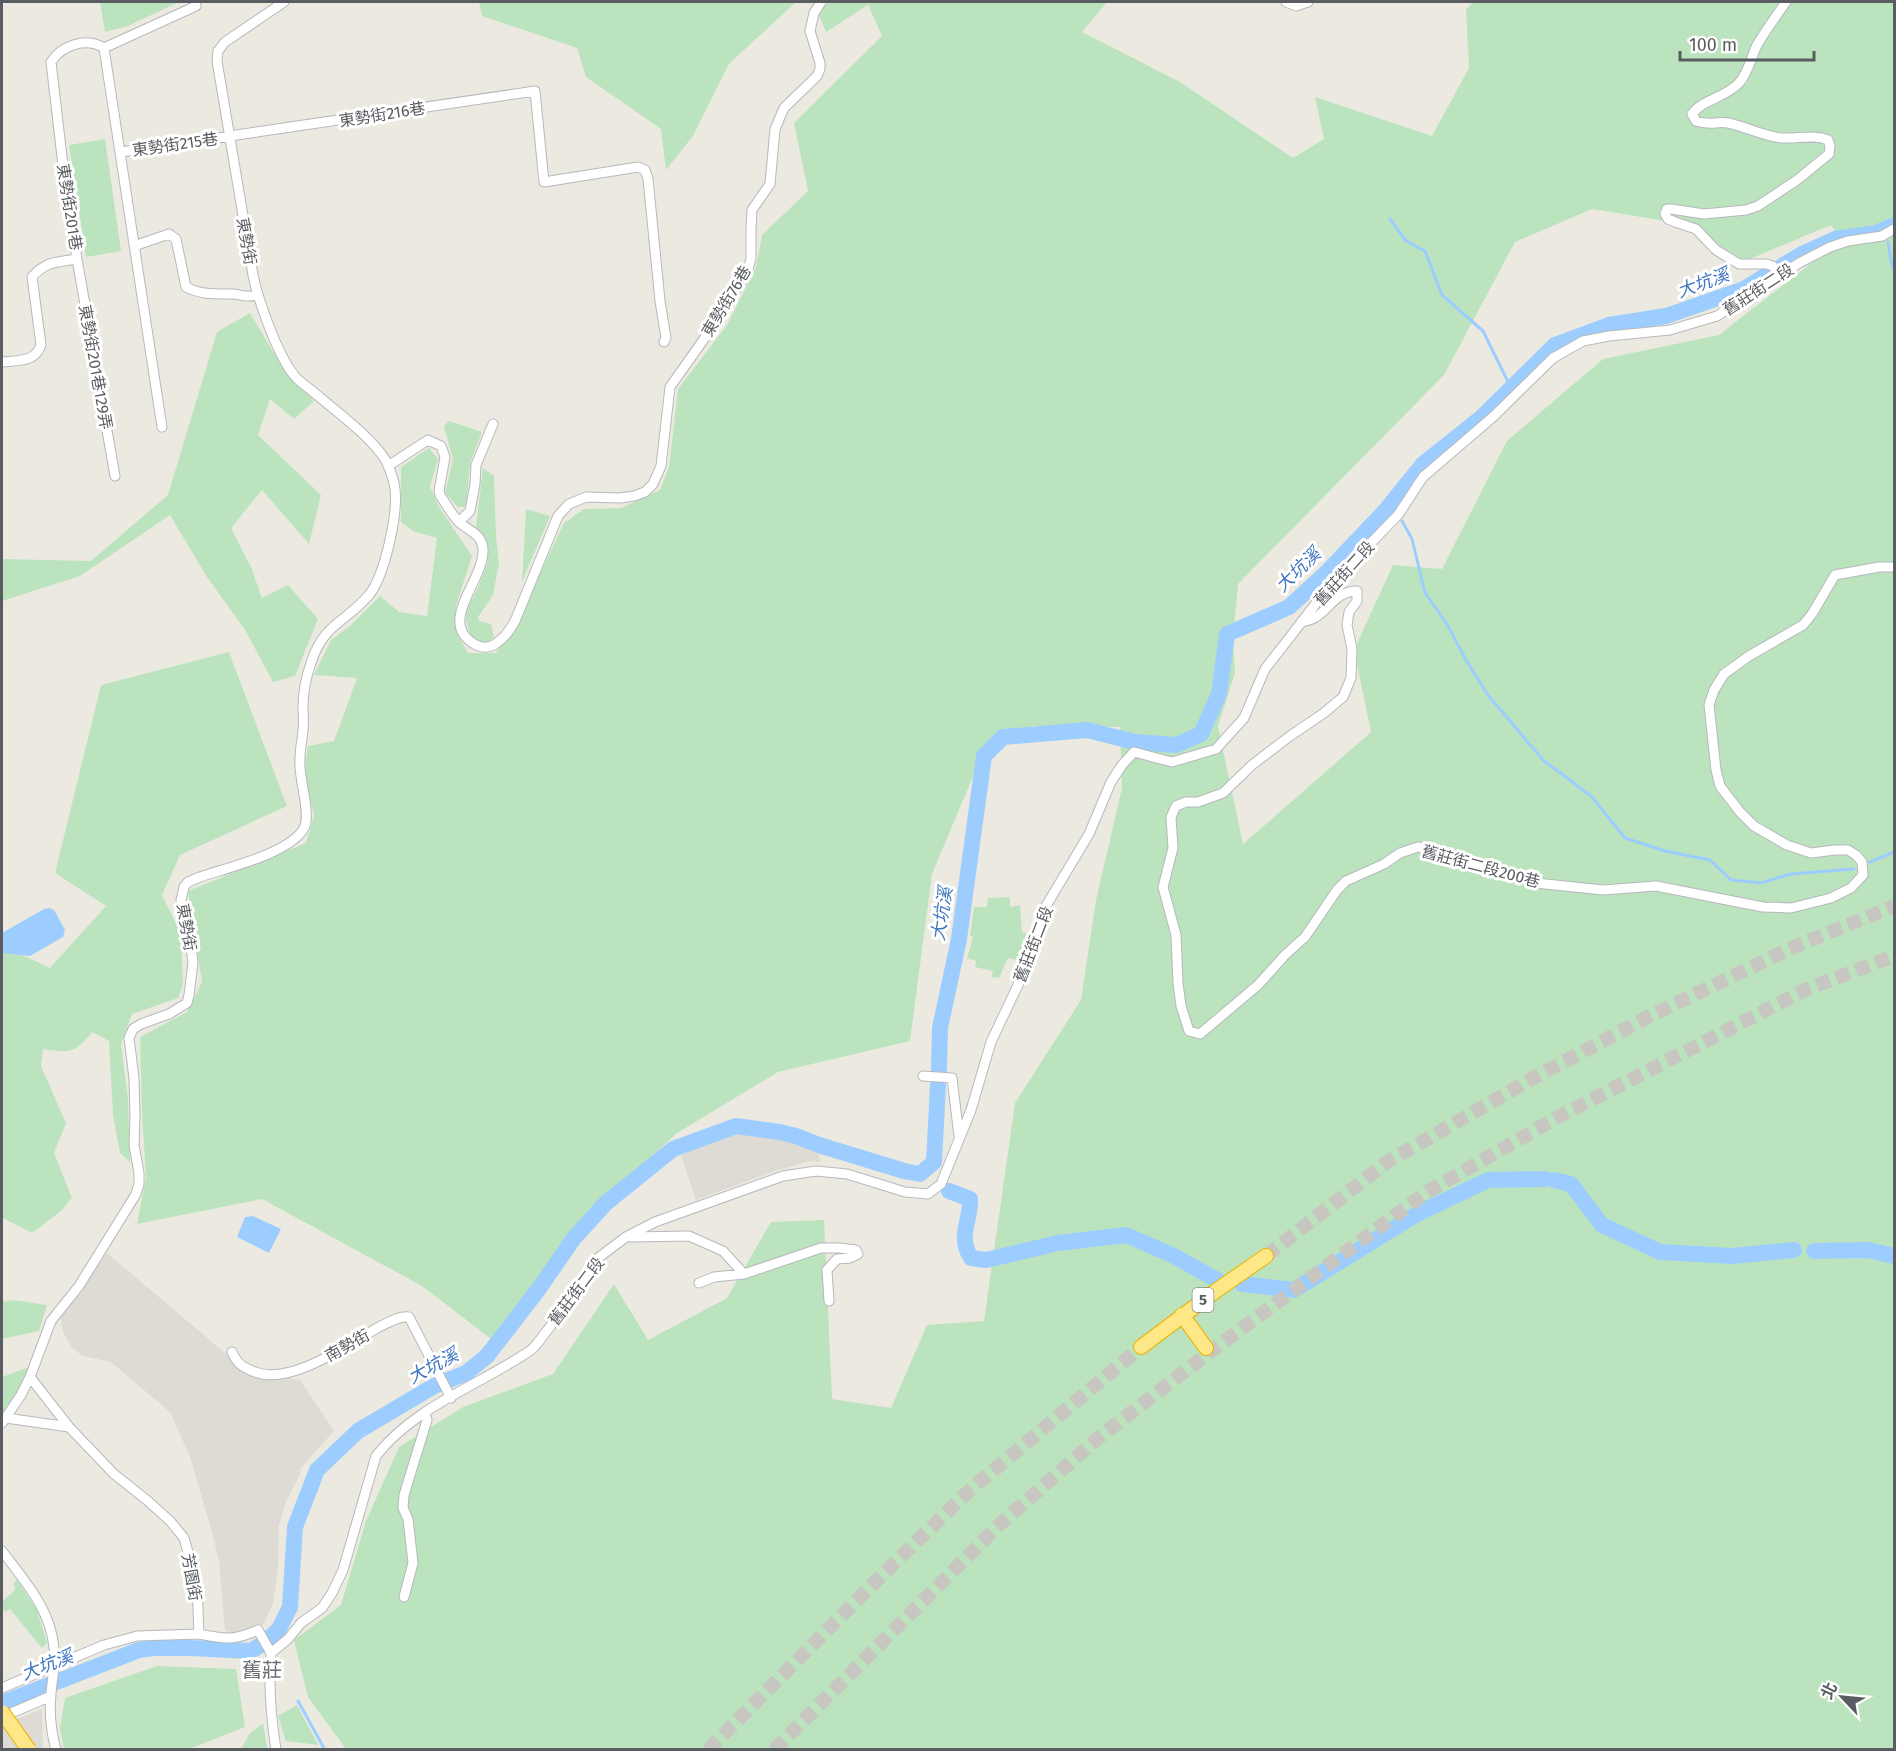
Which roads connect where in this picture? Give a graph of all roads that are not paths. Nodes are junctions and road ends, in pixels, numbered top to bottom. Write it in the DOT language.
graph roads {
  1 [pos="284,2"];
  2 [pos="821,2"];
  3 [pos="1286,2"];
  4 [pos="1308,2"];
  5 [pos="1786,2"];
  6 [pos="196,4"];
  7 [pos="104,48"];
  8 [pos="229,137"];
  9 [pos="121,152"];
  10 [pos="1894,229"];
  11 [pos="134,246"];
  12 [pos="77,259"];
  13 [pos="1779,276"];
  14 [pos="257,296"];
  15 [pos="664,342"];
  16 [pos="2,362"];
  17 [pos="493,424"];
  18 [pos="162,427"];
  19 [pos="388,466"];
  20 [pos="115,476"];
  21 [pos="459,522"];
  22 [pos="1894,567"];
  23 [pos="1301,622"];
  24 [pos="922,1076"];
  25 [pos="960,1138"];
  26 [pos="626,1237"];
  27 [pos="1266,1256"];
  28 [pos="744,1274"];
  29 [pos="699,1283"];
  30 [pos="829,1300"];
  31 [pos="1182,1315"];
  32 [pos="1141,1347"];
  33 [pos="1206,1348"];
  34 [pos="232,1352"];
  35 [pos="30,1377"];
  36 [pos="449,1394"];
  37 [pos="424,1413"];
  38 [pos="4,1420"];
  39 [pos="69,1427"];
  40 [pos="2,1551"];
  41 [pos="404,1597"];
  42 [pos="199,1634"];
  43 [pos="270,1651"];
  44 [pos="54,1665"];
  45 [pos="2,1688"];
  46 [pos="51,1696"];
  47 [pos="2,1712"];
  48 [pos="2,1717"];
  49 [pos="29,1749"];
  50 [pos="56,1749"];
  51 [pos="276,1749"];
  1 -- 8 [label="street, 東勢街"];
  2 -- 21 [label="street, 東勢街76巷"];
  3 -- 4 [label="street"];
  5 -- 13 [label="street"];
  6 -- 7 [label="street"];
  7 -- 9 [label="street"];
  7 -- 12 [label="street, 東勢街201巷"];
  8 -- 9 [label="street, 東勢街215巷"];
  8 -- 14 [label="street, 東勢街"];
  8 -- 15 [label="street, 東勢街216巷"];
  9 -- 11 [label="street"];
  10 -- 13 [label="street, 舊莊街二段"];
  11 -- 14 [label="street"];
  11 -- 18 [label="street"];
  12 -- 16 [label="street, 東勢街201巷"];
  12 -- 20 [label="street, 東勢街201巷129弄"];
  13 -- 23 [label="street, 舊莊街二段"];
  14 -- 19 [label="street, 東勢街"];
  17 -- 21 [label="street"];
  19 -- 21 [label="street"];
  19 -- 35 [label="street, 東勢街"];
  22 -- 23 [label="street, 舊莊街二段200巷"];
  23 -- 25 [label="street, 舊莊街二段"];
  24 -- 25 [label="street"];
  25 -- 26 [label="street, 舊莊街二段"];
  26 -- 28 [label="street"];
  26 -- 36 [label="street, 舊莊街二段"];
  27 -- 31 [label="highway, 5"];
  28 -- 29 [label="street"];
  28 -- 30 [label="street"];
  31 -- 32 [label="highway, 5"];
  31 -- 33 [label="highway"];
  34 -- 36 [label="street, 南勢街"];
  35 -- 38 [label="street, 東勢街"];
  35 -- 39 [label="street, 芳園街"];
  36 -- 37 [label="street, 舊莊街二段"];
  37 -- 41 [label="street"];
  37 -- 43 [label="street, 舊莊街二段"];
  38 -- 39 [label="street"];
  39 -- 42 [label="street, 芳園街"];
  40 -- 44 [label="street"];
  42 -- 43 [label="street"];
  42 -- 44 [label="street"];
  43 -- 51 [label="street"];
  44 -- 45 [label="street"];
  44 -- 46 [label="street"];
  46 -- 48 [label="street"];
  46 -- 50 [label="street"];
  47 -- 49 [label="highway, bridge"];
}
